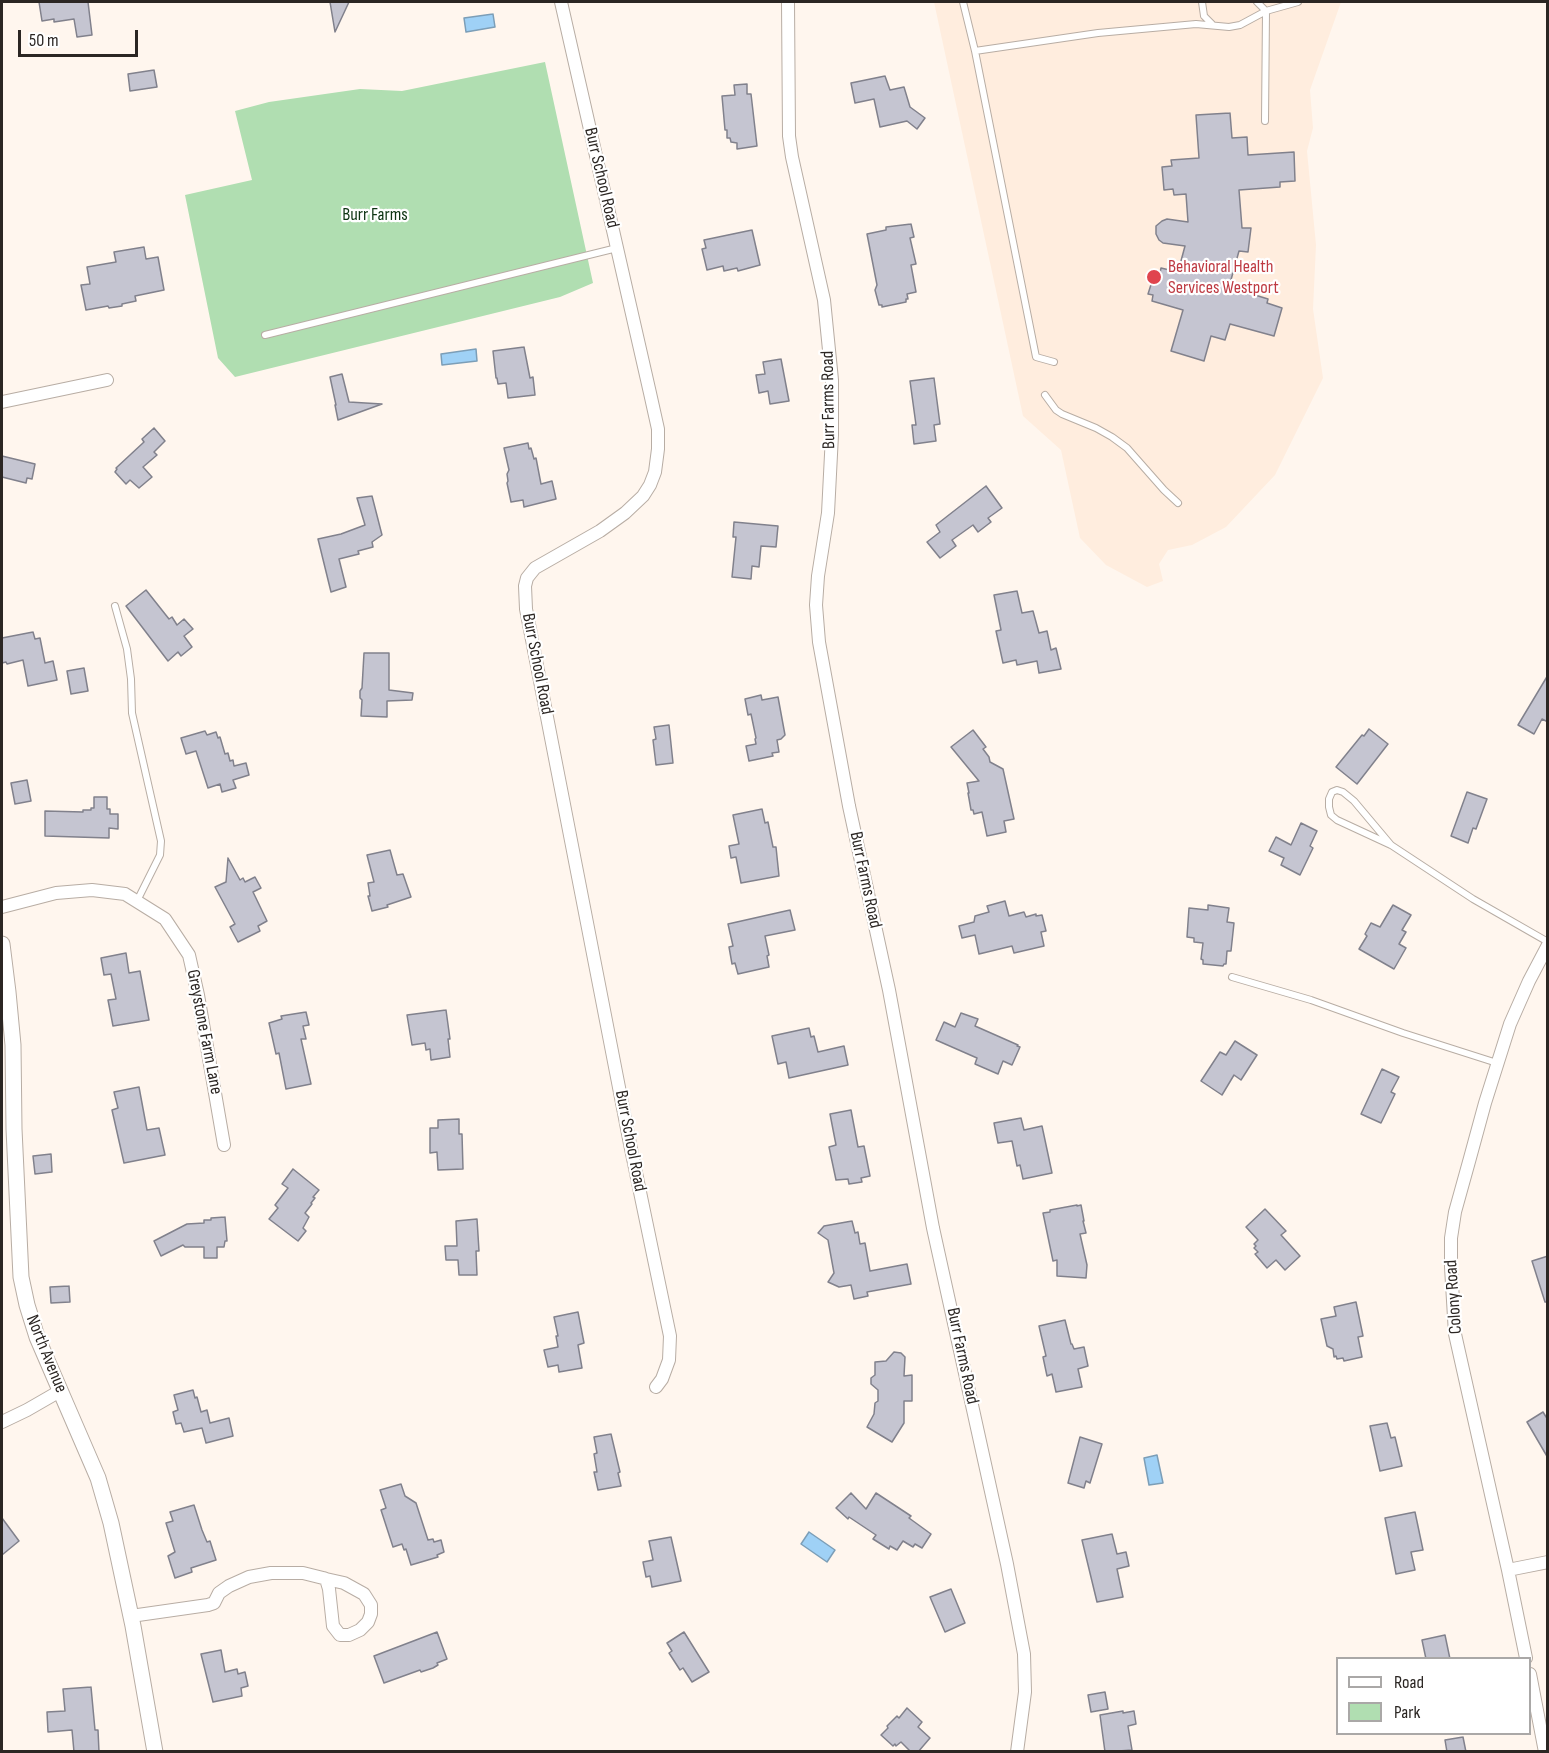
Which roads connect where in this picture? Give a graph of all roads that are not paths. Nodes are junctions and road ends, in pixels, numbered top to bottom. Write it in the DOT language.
graph roads {
  1 [pos="561,2"];
  2 [pos="788,2"];
  3 [pos="963,2"];
  4 [pos="1202,2"];
  5 [pos="1257,2"];
  6 [pos="1298,2"];
  7 [pos="1266,11"];
  8 [pos="1212,25"];
  9 [pos="975,51"];
  10 [pos="1265,121"];
  11 [pos="617,248"];
  12 [pos="265,335"];
  13 [pos="1054,362"];
  14 [pos="107,380"];
  15 [pos="1045,396"];
  16 [pos="2,402"];
  17 [pos="1178,503"];
  18 [pos="115,606"];
  19 [pos="1391,845"];
  20 [pos="137,901"];
  21 [pos="2,907"];
  22 [pos="1548,944"];
  23 [pos="2,945"];
  24 [pos="1232,977"];
  25 [pos="1498,1063"];
  26 [pos="224,1145"];
  27 [pos="656,1387"];
  28 [pos="60,1391"];
  29 [pos="2,1422"];
  30 [pos="1548,1562"];
  31 [pos="1508,1570"];
  32 [pos="326,1579"];
  33 [pos="130,1616"];
  34 [pos="1526,1657"];
  35 [pos="1531,1679"];
  36 [pos="155,1752"];
  37 [pos="1017,1752"];
  38 [pos="1545,1752"];
  1 -- 11 [label="street, Burr School Road"];
  2 -- 37 [label="street, Burr Farms Road"];
  3 -- 9 [label="lane"];
  4 -- 8 [label="lane"];
  5 -- 7 [label="lane"];
  6 -- 7 [label="lane"];
  7 -- 8 [label="lane"];
  7 -- 10 [label="lane"];
  8 -- 9 [label="lane"];
  9 -- 13 [label="lane"];
  11 -- 12 [label="lane"];
  11 -- 27 [label="street, Burr School Road"];
  14 -- 16 [label="street"];
  15 -- 17 [label="lane"];
  18 -- 20 [label="lane"];
  19 -- 19 [label="lane"];
  19 -- 22 [label="lane"];
  20 -- 21 [label="street, Greystone Farm Lane"];
  20 -- 26 [label="street, Greystone Farm Lane"];
  22 -- 25 [label="street, Colony Road"];
  23 -- 28 [label="street, North Avenue"];
  24 -- 25 [label="lane"];
  25 -- 31 [label="street, Colony Road"];
  28 -- 29 [label="street"];
  28 -- 33 [label="street, North Avenue"];
  30 -- 31 [label="street"];
  31 -- 34 [label="street, Colony Road"];
  32 -- 32 [label="street"];
  32 -- 33 [label="street"];
  33 -- 36 [label="street, North Avenue"];
  35 -- 38 [label="street"];
}
